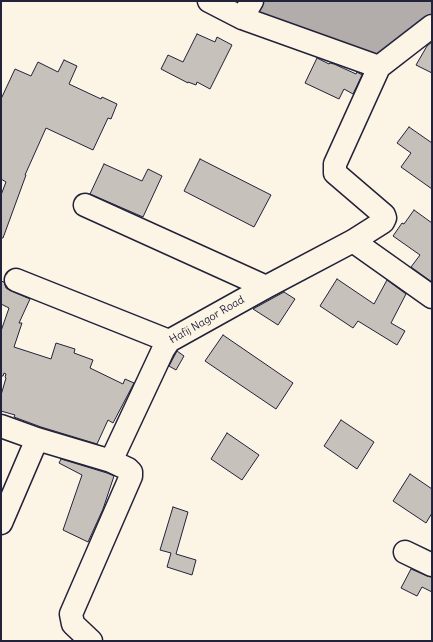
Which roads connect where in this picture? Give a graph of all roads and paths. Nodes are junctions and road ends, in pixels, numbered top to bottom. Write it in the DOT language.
graph roads {
  1 [pos="209,1"];
  2 [pos="247,10"];
  3 [pos="432,26"];
  4 [pos="379,67"];
  5 [pos="86,205"];
  6 [pos="353,241"];
  7 [pos="16,280"];
  8 [pos="266,287"];
  9 [pos="432,297"];
  10 [pos="169,341"];
  11 [pos="1,426"];
  12 [pos="37,439"];
  13 [pos="111,461"];
  14 [pos="1,523"];
  15 [pos="405,552"];
  16 [pos="432,565"];
  17 [pos="91,641"];
  1 -- 2 [label="street"];
  2 -- 4 [label="street"];
  3 -- 4 [label="street"];
  4 -- 6 [label="street, Hafij Nagor Road"];
  5 -- 8 [label="street"];
  6 -- 8 [label="street, Hafij Nagor Road"];
  6 -- 9 [label="street"];
  7 -- 10 [label="street"];
  8 -- 10 [label="street, Hafij Nagor Road"];
  10 -- 13 [label="street, Hafij Nagor Road"];
  11 -- 12 [label="street"];
  12 -- 13 [label="street"];
  12 -- 14 [label="street"];
  13 -- 17 [label="street"];
  15 -- 16 [label="street"];
}
